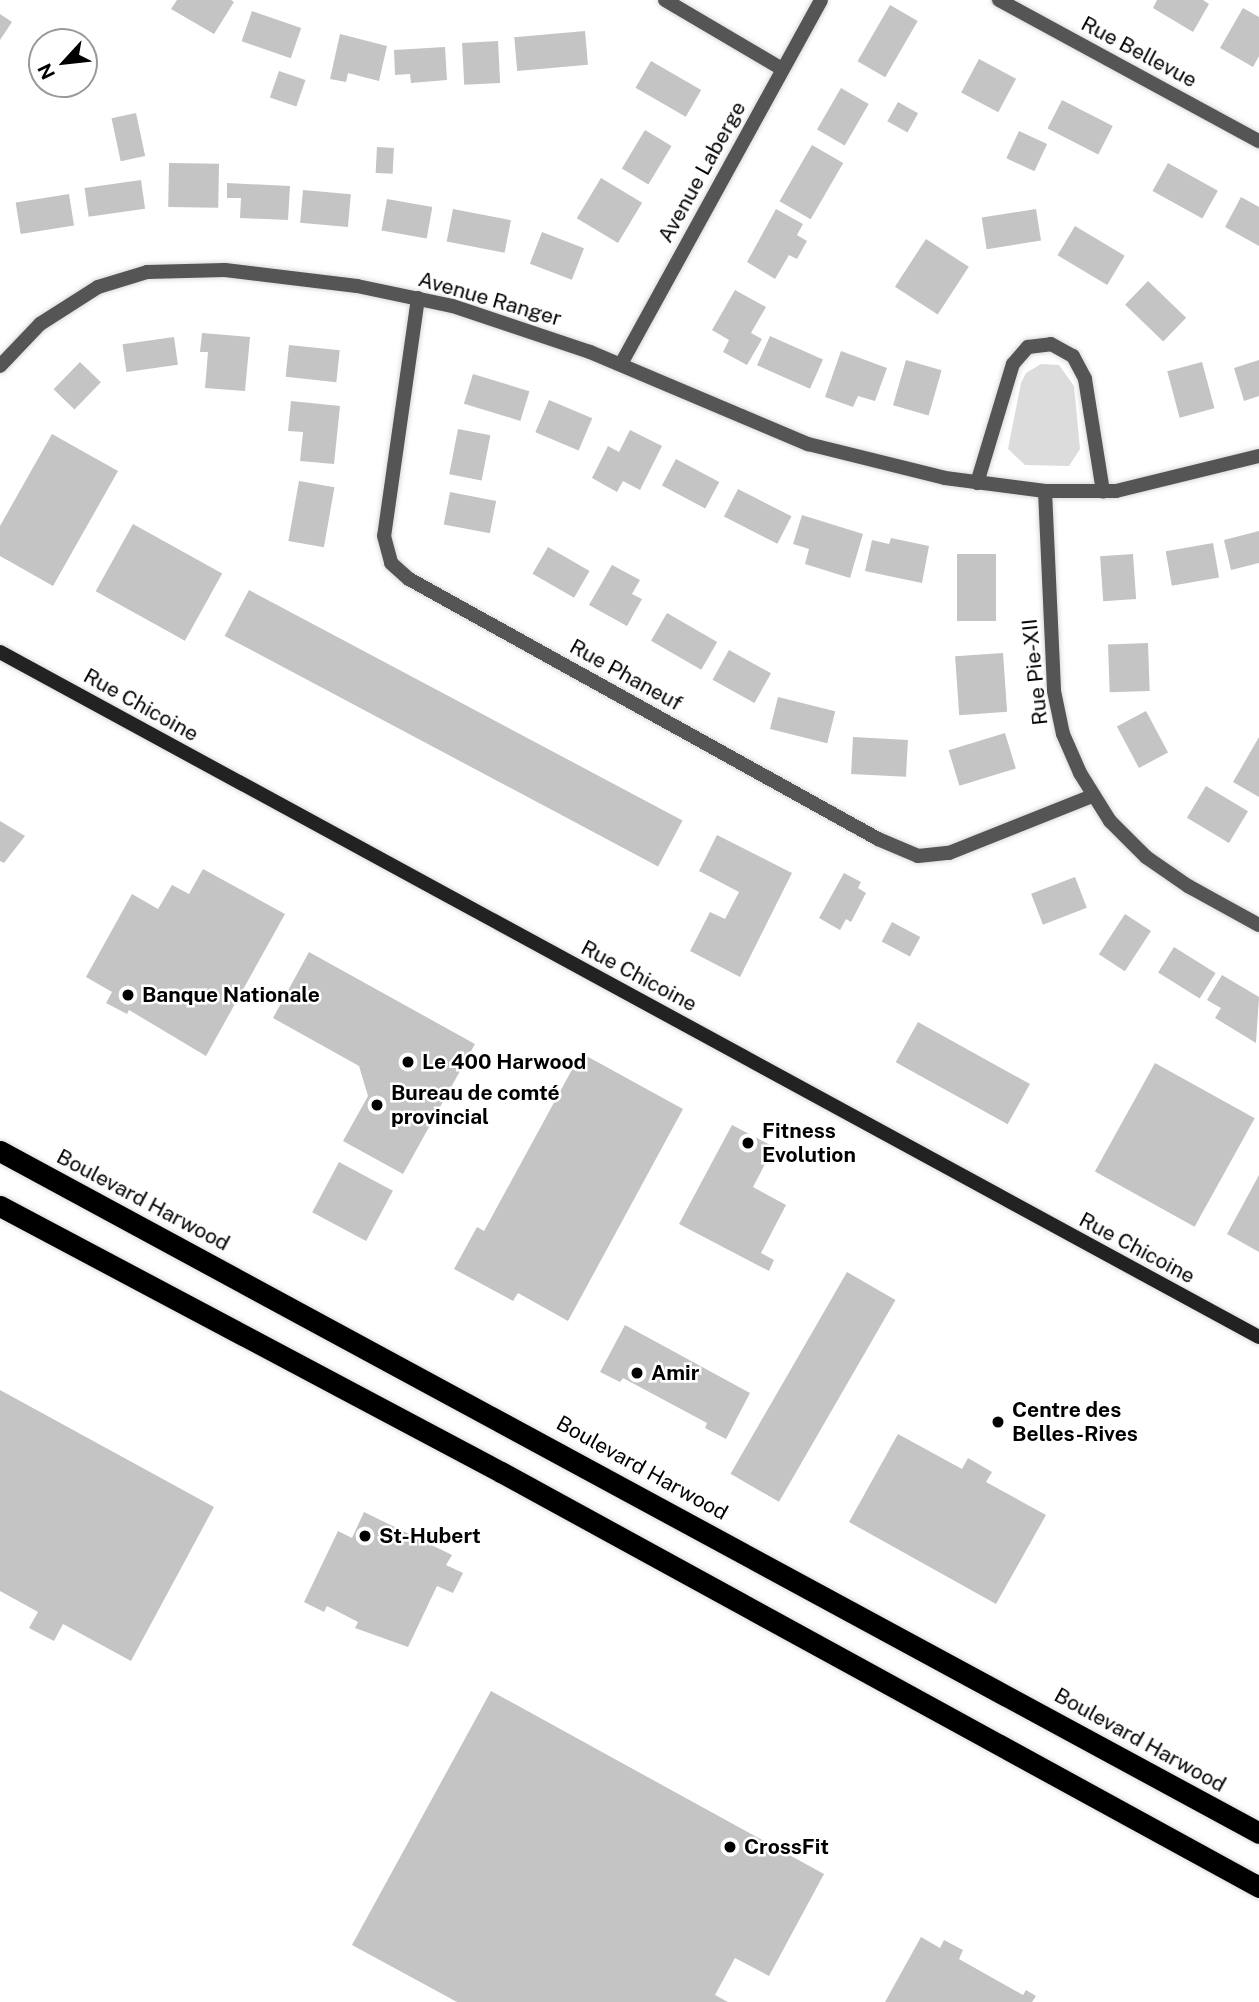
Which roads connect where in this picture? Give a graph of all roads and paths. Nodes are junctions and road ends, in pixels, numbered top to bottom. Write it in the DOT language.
graph roads {
  1 [pos="665,0"];
  2 [pos="821,0"];
  3 [pos="999,0"];
  4 [pos="1020,5"];
  5 [pos="782,69"];
  6 [pos="1259,141"];
  7 [pos="418,298"];
  8 [pos="2,360"];
  9 [pos="621,364"];
  10 [pos="1259,456"];
  11 [pos="977,483"];
  12 [pos="1045,492"];
  13 [pos="1103,492"];
  14 [pos="0,652"];
  15 [pos="1092,796"];
  16 [pos="1258,923"];
  17 [pos="0,1151"];
  18 [pos="0,1206"];
  19 [pos="1259,1337"];
  20 [pos="1259,1833"];
  21 [pos="1259,1887"];
  1 -- 5 [label="street"];
  2 -- 5 [label="street, Avenue Laberge"];
  3 -- 4 [label="street, Rue Bellevue"];
  4 -- 6 [label="street, Rue Bellevue"];
  5 -- 9 [label="street, Avenue Laberge"];
  7 -- 8 [label="street, Avenue Ranger"];
  7 -- 9 [label="street, Avenue Ranger"];
  7 -- 15 [label="street, Rue Phaneuf"];
  9 -- 11 [label="street, Avenue Ranger"];
  10 -- 13 [label="street, Avenue Ranger"];
  11 -- 12 [label="street, Avenue Ranger"];
  11 -- 13 [label="street"];
  12 -- 13 [label="street, Avenue Ranger"];
  12 -- 15 [label="street, Rue Pie-XII"];
  14 -- 19 [label="street, Rue Chicoine"];
  15 -- 16 [label="street, Rue Pie-XII"];
  17 -- 20 [label="highway, Boulevard Harwood"];
  18 -- 21 [label="highway"];
}
